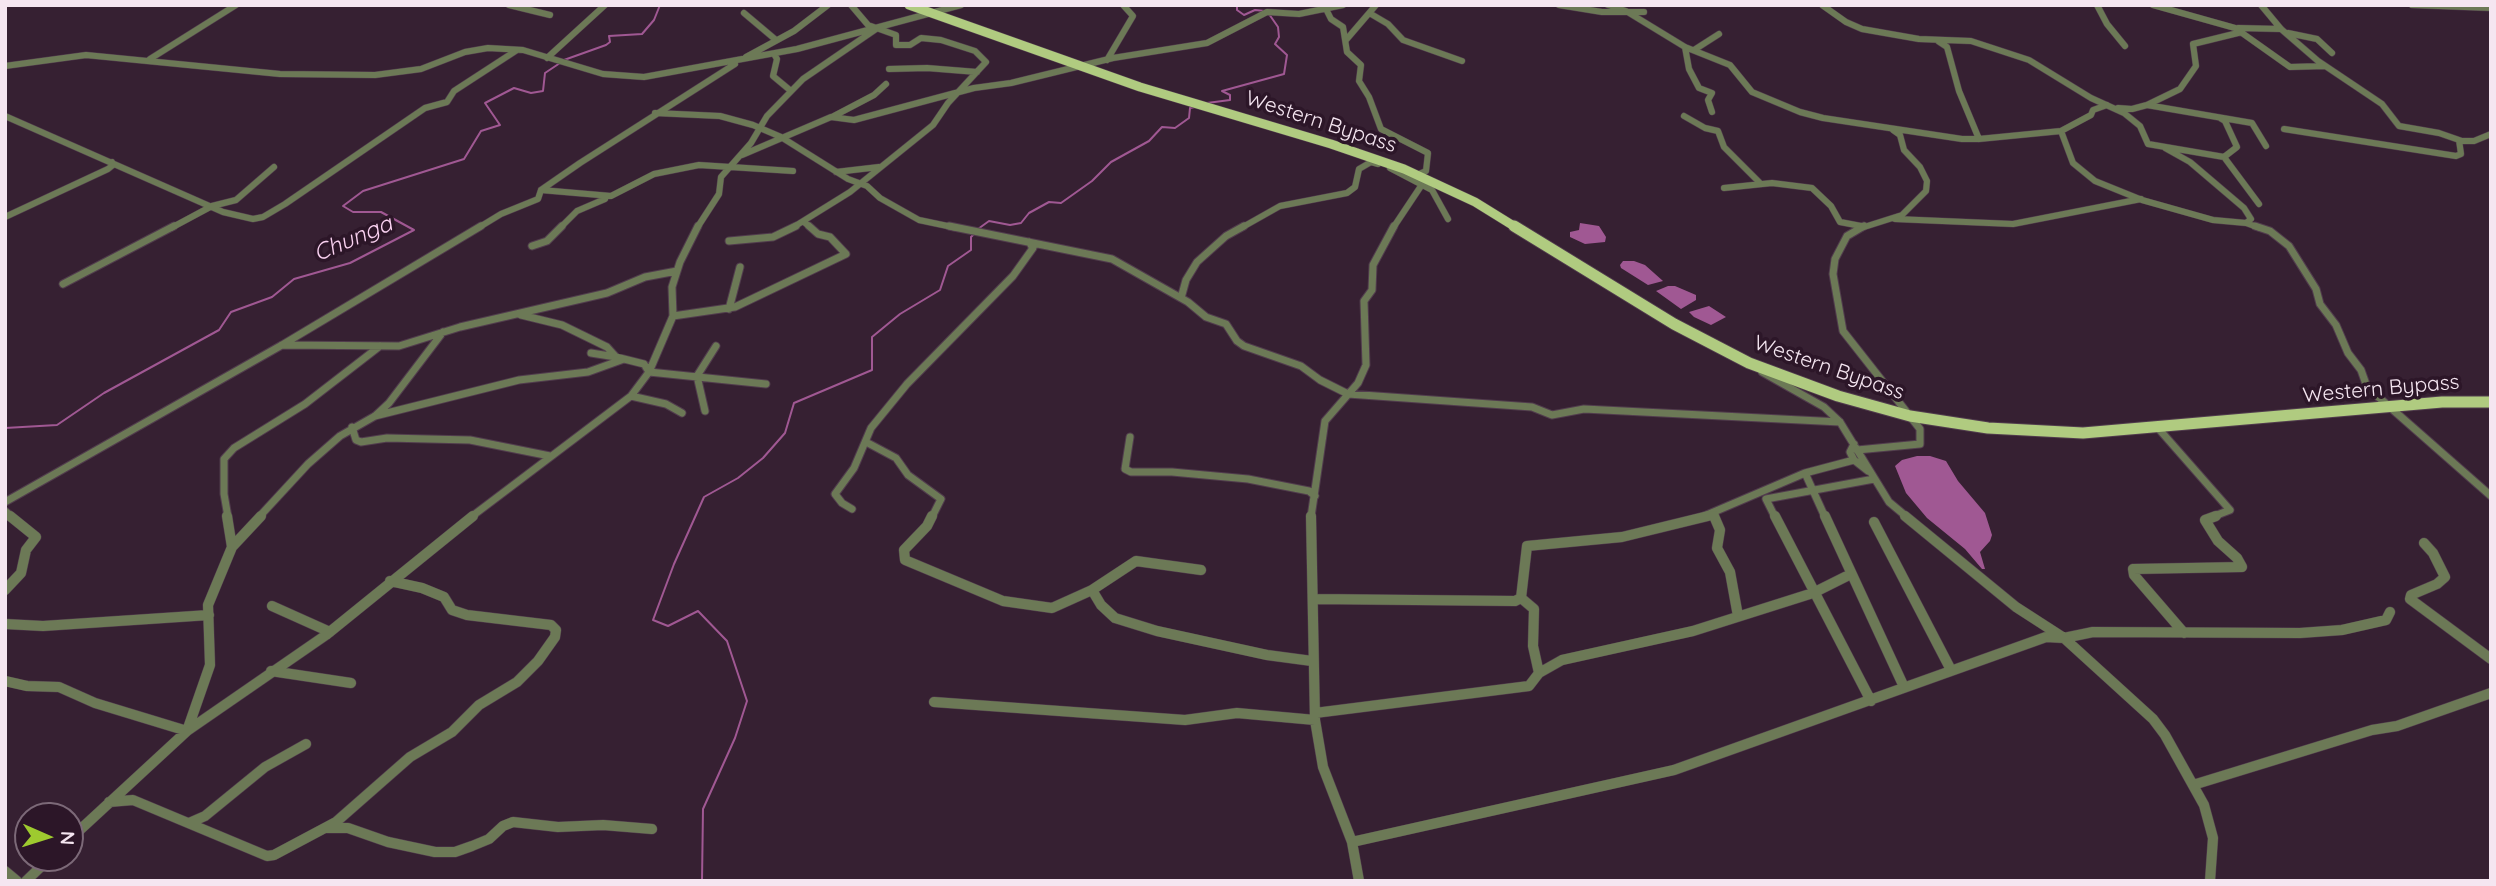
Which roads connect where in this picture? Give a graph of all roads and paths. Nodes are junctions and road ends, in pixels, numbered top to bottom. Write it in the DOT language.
graph roads {
  1 [pos="236,5"];
  2 [pos="509,5"];
  3 [pos="606,5"];
  4 [pos="828,5"];
  5 [pos="851,5"];
  6 [pos="909,5"];
  7 [pos="961,5"];
  8 [pos="1124,5"];
  9 [pos="1343,5"];
  10 [pos="1376,5"];
  11 [pos="1559,5"];
  12 [pos="1608,5"];
  13 [pos="1822,5"];
  14 [pos="2097,5"];
  15 [pos="2153,5"];
  16 [pos="2261,5"];
  17 [pos="2412,5"];
  18 [pos="1326,7"];
  19 [pos="2163,7"];
  20 [pos="2491,8"];
  21 [pos="1644,12"];
  22 [pos="744,13"];
  23 [pos="933,13"];
  24 [pos="1628,13"];
  25 [pos="1371,14"];
  26 [pos="550,15"];
  27 [pos="2235,28"];
  28 [pos="876,29"];
  29 [pos="2283,31"];
  30 [pos="2242,32"];
  31 [pos="1719,34"];
  32 [pos="1932,39"];
  33 [pos="776,40"];
  34 [pos="1346,40"];
  35 [pos="2125,46"];
  36 [pos="1685,47"];
  37 [pos="517,50"];
  38 [pos="1694,50"];
  39 [pos="2332,53"];
  40 [pos="774,54"];
  41 [pos="547,58"];
  42 [pos="743,59"];
  43 [pos="150,60"];
  44 [pos="1107,60"];
  45 [pos="1462,61"];
  46 [pos="5,66"];
  47 [pos="1079,66"];
  48 [pos="2325,66"];
  49 [pos="889,69"];
  50 [pos="977,72"];
  51 [pos="886,85"];
  52 [pos="790,91"];
  53 [pos="958,93"];
  54 [pos="1194,103"];
  55 [pos="2106,105"];
  56 [pos="2147,105"];
  57 [pos="2115,108"];
  58 [pos="1712,112"];
  59 [pos="656,113"];
  60 [pos="5,116"];
  61 [pos="1684,116"];
  62 [pos="831,117"];
  63 [pos="2220,118"];
  64 [pos="759,128"];
  65 [pos="1887,128"];
  66 [pos="2284,129"];
  67 [pos="1912,131"];
  68 [pos="2061,131"];
  69 [pos="2491,134"];
  70 [pos="1900,135"];
  71 [pos="781,137"];
  72 [pos="1979,139"];
  73 [pos="2459,140"];
  74 [pos="2159,146"];
  75 [pos="2266,146"];
  76 [pos="2224,157"];
  77 [pos="736,158"];
  78 [pos="112,162"];
  79 [pos="728,166"];
  80 [pos="274,167"];
  81 [pos="882,167"];
  82 [pos="793,172"];
  83 [pos="836,172"];
  84 [pos="1420,179"];
  85 [pos="860,183"];
  86 [pos="1761,184"];
  87 [pos="1724,188"];
  88 [pos="541,190"];
  89 [pos="611,196"];
  90 [pos="2141,199"];
  91 [pos="2259,204"];
  92 [pos="212,206"];
  93 [pos="5,217"];
  94 [pos="1448,219"];
  95 [pos="1892,219"];
  96 [pos="804,222"];
  97 [pos="1840,222"];
  98 [pos="2246,223"];
  99 [pos="1864,226"];
  100 [pos="1845,240"];
  101 [pos="729,241"];
  102 [pos="1029,242"];
  103 [pos="532,246"];
  104 [pos="740,267"];
  105 [pos="677,271"];
  106 [pos="63,284"];
  107 [pos="1181,298"];
  108 [pos="729,309"];
  109 [pos="518,315"];
  110 [pos="673,316"];
  111 [pos="443,332"];
  112 [pos="282,345"];
  113 [pos="380,346"];
  114 [pos="716,346"];
  115 [pos="591,353"];
  116 [pos="616,357"];
  117 [pos="627,359"];
  118 [pos="1749,363"];
  119 [pos="649,372"];
  120 [pos="697,376"];
  121 [pos="766,384"];
  122 [pos="1348,394"];
  123 [pos="631,396"];
  124 [pos="2491,402"];
  125 [pos="2389,407"];
  126 [pos="705,411"];
  127 [pos="682,413"];
  128 [pos="375,416"];
  129 [pos="1910,416"];
  130 [pos="1840,422"];
  131 [pos="352,427"];
  132 [pos="2158,428"];
  133 [pos="1130,438"];
  134 [pos="866,442"];
  135 [pos="1856,447"];
  136 [pos="550,456"];
  137 [pos="1854,460"];
  138 [pos="1805,473"];
  139 [pos="1872,476"];
  140 [pos="1812,492"];
  141 [pos="1315,496"];
  142 [pos="2491,496"];
  143 [pos="5,502"];
  144 [pos="852,509"];
  145 [pos="5,511"];
  146 [pos="1713,514"];
  147 [pos="1874,522"];
  148 [pos="2424,543"];
  149 [pos="232,547"];
  150 [pos="1200,569"];
  151 [pos="1851,574"];
  152 [pos="390,582"];
  153 [pos="5,590"];
  154 [pos="1092,590"];
  155 [pos="1813,593"];
  156 [pos="1521,598"];
  157 [pos="1314,599"];
  158 [pos="272,606"];
  159 [pos="2390,612"];
  160 [pos="209,615"];
  161 [pos="1738,616"];
  162 [pos="5,624"];
  163 [pos="330,632"];
  164 [pos="2184,632"];
  165 [pos="2064,638"];
  166 [pos="2491,659"];
  167 [pos="1312,661"];
  168 [pos="1951,670"];
  169 [pos="271,671"];
  170 [pos="1539,673"];
  171 [pos="5,681"];
  172 [pos="351,683"];
  173 [pos="1904,687"];
  174 [pos="2491,693"];
  175 [pos="1871,701"];
  176 [pos="934,702"];
  177 [pos="1315,717"];
  178 [pos="187,731"];
  179 [pos="306,744"];
  180 [pos="2193,785"];
  181 [pos="109,802"];
  182 [pos="189,823"];
  183 [pos="84,826"];
  184 [pos="327,828"];
  185 [pos="652,829"];
  186 [pos="1352,842"];
  187 [pos="5,871"];
  188 [pos="17,881"];
  189 [pos="1359,881"];
  190 [pos="2210,881"];
  1 -- 43 [label="street"];
  2 -- 26 [label="street"];
  3 -- 41 [label="street"];
  4 -- 33 [label="street"];
  5 -- 28 [label="street"];
  6 -- 23 [label="main road"];
  7 -- 23 [label="street"];
  8 -- 44 [label="street"];
  9 -- 18 [label="street"];
  10 -- 25 [label="street"];
  11 -- 24 [label="street"];
  12 -- 24 [label="street"];
  13 -- 32 [label="street"];
  14 -- 35 [label="street"];
  15 -- 19 [label="street"];
  16 -- 29 [label="street"];
  17 -- 20 [label="street"];
  18 -- 34 [label="street"];
  18 -- 44 [label="street"];
  19 -- 27 [label="street"];
  21 -- 24 [label="street"];
  22 -- 33 [label="street"];
  23 -- 28 [label="street"];
  23 -- 47 [label="main road"];
  24 -- 36 [label="street"];
  25 -- 34 [label="street"];
  25 -- 45 [label="street"];
  27 -- 29 [label="street"];
  27 -- 30 [label="street"];
  28 -- 40 [label="street"];
  28 -- 50 [label="street"];
  28 -- 52 [label="street"];
  29 -- 39 [label="street"];
  29 -- 48 [label="street"];
  30 -- 48 [label="street"];
  30 -- 56 [label="street"];
  31 -- 38 [label="street"];
  32 -- 55 [label="street"];
  32 -- 72 [label="street"];
  33 -- 42 [label="street"];
  34 -- 84 [label="street"];
  36 -- 38 [label="street"];
  36 -- 58 [label="street"];
  37 -- 41 [label="street"];
  37 -- 43 [label="street"];
  37 -- 92 [label="street"];
  38 -- 65 [label="street"];
  40 -- 42 [label="street"];
  40 -- 52 [label="street"];
  41 -- 42 [label="street"];
  42 -- 59 [label="street"];
  43 -- 46 [label="street"];
  44 -- 47 [label="street"];
  47 -- 53 [label="street"];
  47 -- 54 [label="main road"];
  48 -- 73 [label="street"];
  49 -- 50 [label="street"];
  50 -- 53 [label="street"];
  51 -- 62 [label="street"];
  52 -- 64 [label="street"];
  53 -- 62 [label="street"];
  53 -- 81 [label="street"];
  54 -- 84 [label="main road, Western Bypass"];
  55 -- 57 [label="street"];
  55 -- 68 [label="street"];
  56 -- 57 [label="street"];
  56 -- 63 [label="street"];
  57 -- 74 [label="street"];
  59 -- 64 [label="street"];
  59 -- 88 [label="street"];
  60 -- 78 [label="street"];
  61 -- 86 [label="street"];
  62 -- 71 [label="street"];
  63 -- 75 [label="street"];
  63 -- 76 [label="street"];
  64 -- 71 [label="street"];
  64 -- 77 [label="street"];
  65 -- 67 [label="street"];
  65 -- 70 [label="street"];
  66 -- 73 [label="street"];
  67 -- 70 [label="street"];
  67 -- 72 [label="street"];
  68 -- 72 [label="street"];
  68 -- 90 [label="street"];
  69 -- 73 [label="street"];
  70 -- 95 [label="street"];
  71 -- 77 [label="street"];
  71 -- 83 [label="street"];
  74 -- 76 [label="street"];
  74 -- 98 [label="street"];
  76 -- 91 [label="street"];
  77 -- 79 [label="street"];
  78 -- 92 [label="street"];
  78 -- 93 [label="street"];
  79 -- 82 [label="street"];
  79 -- 89 [label="street"];
  79 -- 105 [label="street"];
  80 -- 92 [label="street"];
  81 -- 83 [label="street"];
  81 -- 85 [label="street"];
  83 -- 85 [label="street"];
  84 -- 94 [label="street"];
  84 -- 107 [label="street"];
  84 -- 118 [label="main road, Western Bypass"];
  84 -- 122 [label="street"];
  85 -- 96 [label="street"];
  85 -- 102 [label="street"];
  86 -- 87 [label="street"];
  86 -- 97 [label="street"];
  88 -- 89 [label="street"];
  88 -- 112 [label="street"];
  89 -- 103 [label="street"];
  90 -- 95 [label="street"];
  90 -- 98 [label="street"];
  92 -- 106 [label="street"];
  95 -- 99 [label="street"];
  96 -- 101 [label="street"];
  96 -- 108 [label="street"];
  97 -- 99 [label="street"];
  97 -- 100 [label="street"];
  98 -- 125 [label="street"];
  99 -- 100 [label="street"];
  100 -- 129 [label="street"];
  102 -- 107 [label="street"];
  102 -- 134 [label="street"];
  104 -- 108 [label="street"];
  105 -- 109 [label="street"];
  105 -- 110 [label="street"];
  107 -- 122 [label="street"];
  108 -- 110 [label="street"];
  109 -- 111 [label="street"];
  109 -- 116 [label="street"];
  110 -- 119 [label="street"];
  111 -- 113 [label="street"];
  111 -- 128 [label="street"];
  112 -- 113 [label="street"];
  112 -- 143 [label="street"];
  113 -- 149 [label="street"];
  114 -- 120 [label="street"];
  115 -- 116 [label="street"];
  116 -- 117 [label="street"];
  117 -- 119 [label="street"];
  117 -- 128 [label="street"];
  118 -- 129 [label="main road, Western Bypass"];
  118 -- 130 [label="street"];
  119 -- 120 [label="street"];
  119 -- 123 [label="street"];
  120 -- 121 [label="street"];
  120 -- 126 [label="street"];
  122 -- 130 [label="street"];
  122 -- 141 [label="street"];
  123 -- 127 [label="street"];
  123 -- 136 [label="street"];
  124 -- 125 [label="main road, Western Bypass"];
  125 -- 132 [label="main road, Western Bypass"];
  125 -- 142 [label="street"];
  128 -- 131 [label="street"];
  129 -- 132 [label="main road, Western Bypass"];
  129 -- 135 [label="street"];
  130 -- 135 [label="street"];
  131 -- 136 [label="street"];
  131 -- 149 [label="street"];
  132 -- 164 [label="street"];
  133 -- 141 [label="street"];
  134 -- 144 [label="street"];
  134 -- 154 [label="street"];
  135 -- 137 [label="street"];
  135 -- 139 [label="street"];
  136 -- 152 [label="street"];
  137 -- 138 [label="street"];
  137 -- 139 [label="street"];
  138 -- 140 [label="street"];
  138 -- 146 [label="street"];
  139 -- 140 [label="street"];
  139 -- 165 [label="street"];
  140 -- 151 [label="street"];
  140 -- 155 [label="street"];
  141 -- 157 [label="street"];
  145 -- 153 [label="street"];
  146 -- 156 [label="street"];
  146 -- 161 [label="street"];
  147 -- 168 [label="street"];
  148 -- 166 [label="street"];
  149 -- 160 [label="street"];
  150 -- 154 [label="street"];
  151 -- 155 [label="street"];
  151 -- 173 [label="street"];
  152 -- 163 [label="street"];
  152 -- 184 [label="street"];
  154 -- 167 [label="street"];
  155 -- 161 [label="street"];
  155 -- 175 [label="street"];
  156 -- 157 [label="street"];
  156 -- 170 [label="street"];
  157 -- 167 [label="street"];
  158 -- 163 [label="street"];
  159 -- 164 [label="street"];
  160 -- 162 [label="street"];
  160 -- 178 [label="street"];
  161 -- 170 [label="street"];
  163 -- 169 [label="street"];
  164 -- 165 [label="street"];
  165 -- 168 [label="street"];
  165 -- 180 [label="street"];
  167 -- 177 [label="street"];
  168 -- 173 [label="street"];
  169 -- 172 [label="street"];
  169 -- 178 [label="street"];
  170 -- 177 [label="street"];
  171 -- 178 [label="street"];
  173 -- 175 [label="street"];
  174 -- 180 [label="street"];
  175 -- 186 [label="street"];
  176 -- 177 [label="street"];
  177 -- 186 [label="street"];
  178 -- 181 [label="street"];
  179 -- 182 [label="street"];
  180 -- 190 [label="street"];
  181 -- 182 [label="street"];
  181 -- 183 [label="street"];
  182 -- 184 [label="street"];
  184 -- 185 [label="street"];
  186 -- 189 [label="street"];
  187 -- 188 [label="street"];
}
